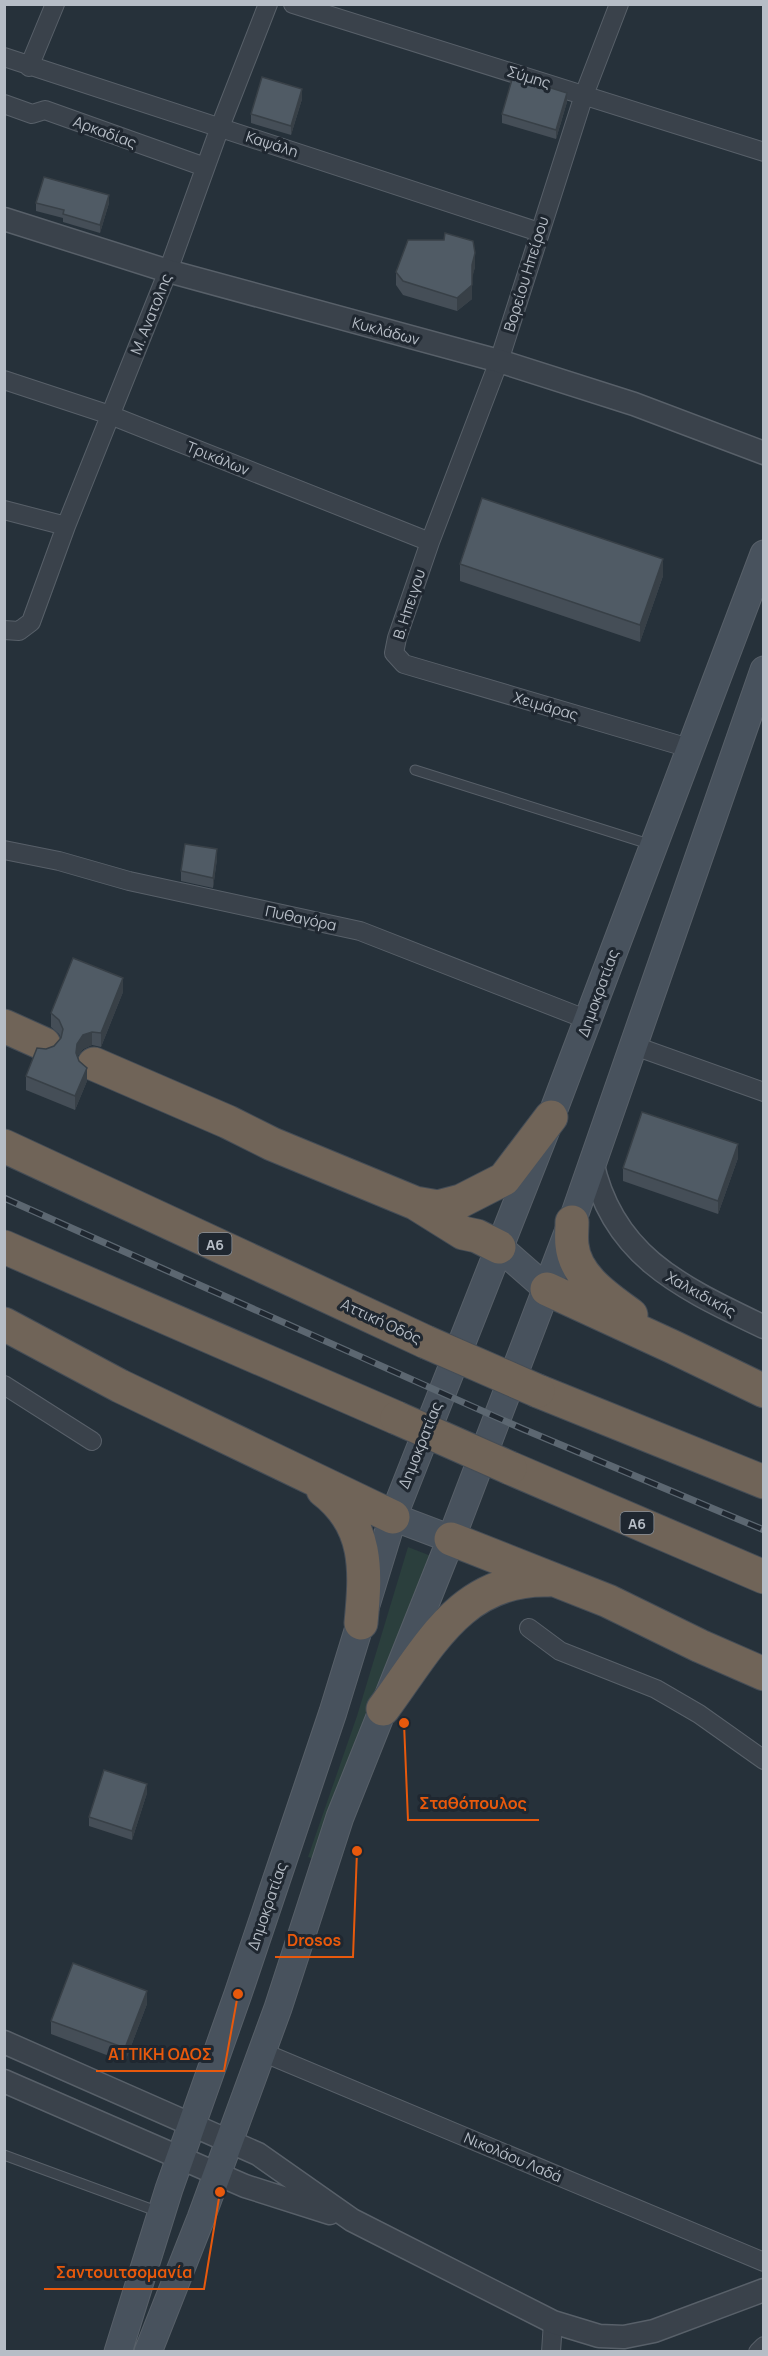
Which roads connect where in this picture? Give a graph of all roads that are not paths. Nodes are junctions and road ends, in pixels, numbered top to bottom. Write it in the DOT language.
graph roads {
  1 [pos="55,4"];
  2 [pos="268,4"];
  3 [pos="293,4"];
  4 [pos="619,4"];
  5 [pos="4,57"];
  6 [pos="30,67"];
  7 [pos="584,94"];
  8 [pos="4,104"];
  9 [pos="220,127"];
  10 [pos="764,152"];
  11 [pos="205,167"];
  12 [pos="4,219"];
  13 [pos="539,232"];
  14 [pos="168,271"];
  15 [pos="499,361"];
  16 [pos="4,380"];
  17 [pos="110,415"];
  18 [pos="764,453"];
  19 [pos="4,510"];
  20 [pos="66,526"];
  21 [pos="430,542"];
  22 [pos="764,554"];
  23 [pos="4,630"];
  24 [pos="404,664"];
  25 [pos="764,670"];
  26 [pos="689,748"];
  27 [pos="415,770"];
  28 [pos="652,845"];
  29 [pos="4,850"];
  30 [pos="588,1020"];
  31 [pos="4,1026"];
  32 [pos="44,1044"];
  33 [pos="632,1045"];
  34 [pos="94,1064"];
  35 [pos="764,1092"];
  36 [pos="551,1117"];
  37 [pos="4,1146"];
  38 [pos="592,1161"];
  39 [pos="415,1203"];
  40 [pos="572,1222"];
  41 [pos="4,1247"];
  42 [pos="499,1247"];
  43 [pos="547,1289"];
  44 [pos="4,1324"];
  45 [pos="764,1327"];
  46 [pos="673,1347"];
  47 [pos="4,1385"];
  48 [pos="764,1391"];
  49 [pos="92,1441"];
  50 [pos="301,1473"];
  51 [pos="764,1482"];
  52 [pos="393,1517"];
  53 [pos="451,1539"];
  54 [pos="764,1577"];
  55 [pos="559,1580"];
  56 [pos="361,1623"];
  57 [pos="529,1628"];
  58 [pos="764,1674"];
  59 [pos="383,1709"];
  60 [pos="764,1760"];
  61 [pos="4,2042"];
  62 [pos="262,2052"];
  63 [pos="4,2080"];
  64 [pos="192,2124"];
  65 [pos="229,2140"];
  66 [pos="4,2156"];
  67 [pos="180,2158"];
  68 [pos="217,2174"];
  69 [pos="161,2213"];
  70 [pos="352,2220"];
  71 [pos="764,2262"];
  72 [pos="764,2290"];
  73 [pos="553,2322"];
  74 [pos="764,2346"];
  75 [pos="118,2352"];
  76 [pos="148,2352"];
  77 [pos="551,2352"];
  78 [pos="758,2352"];
  1 -- 6 [label="street"];
  2 -- 9 [label="street, Μ. Ανατολης"];
  3 -- 7 [label="street, Σύμης"];
  4 -- 7 [label="street, Βορείου Ηπείρου"];
  5 -- 6 [label="street, Καψάλη"];
  6 -- 9 [label="street, Καψάλη"];
  7 -- 10 [label="street, Σύμης"];
  7 -- 13 [label="street, Βορείου Ηπείρου"];
  8 -- 11 [label="street, Αρκαδίας"];
  9 -- 11 [label="street, Μ. Ανατολης"];
  9 -- 13 [label="street, Καψάλη"];
  11 -- 14 [label="street, Μ. Ανατολης"];
  12 -- 14 [label="street, Κυκλάδων"];
  13 -- 15 [label="street, Βορείου Ηπείρου"];
  14 -- 15 [label="street, Κυκλάδων"];
  14 -- 17 [label="street, Μ. Ανατολης"];
  15 -- 18 [label="street, Κυκλάδων"];
  15 -- 21 [label="street, Βορείου Ηπείρου"];
  16 -- 17 [label="street, Τρικάλων"];
  17 -- 20 [label="street, Μ. Ανατολης"];
  17 -- 21 [label="street, Τρικάλων"];
  19 -- 20 [label="street"];
  20 -- 23 [label="street, Μ. Ανατολης"];
  21 -- 24 [label="street, Β. Ηπειγου"];
  22 -- 26 [label="main road, Δημοκρατίας"];
  24 -- 26 [label="street, Χειμάρας"];
  25 -- 33 [label="main road"];
  26 -- 28 [label="main road, Δημοκρατίας"];
  27 -- 28 [label="lane"];
  28 -- 30 [label="main road, Δημοκρατίας"];
  29 -- 30 [label="street, Πυθαγόρα"];
  30 -- 36 [label="main road, Δημοκρατίας"];
  31 -- 32 [label="highway"];
  33 -- 35 [label="street"];
  33 -- 38 [label="main road"];
  34 -- 39 [label="highway"];
  36 -- 39 [label="highway"];
  36 -- 42 [label="main road, Δημοκρατίας"];
  37 -- 51 [label="highway, Αττική Οδός / Α6, bridge"];
  38 -- 40 [label="main road"];
  38 -- 45 [label="street, Χαλκιδικής"];
  39 -- 42 [label="highway"];
  40 -- 43 [label="main road"];
  40 -- 46 [label="highway"];
  41 -- 54 [label="highway, Α6, bridge"];
  42 -- 43 [label="main road"];
  42 -- 52 [label="main road, Δημοκρατίας"];
  43 -- 46 [label="highway"];
  43 -- 53 [label="main road"];
  44 -- 50 [label="highway"];
  46 -- 48 [label="highway"];
  47 -- 49 [label="street"];
  50 -- 52 [label="highway"];
  50 -- 56 [label="highway"];
  52 -- 53 [label="main road"];
  52 -- 56 [label="main road, Δημοκρατίας"];
  53 -- 55 [label="highway"];
  53 -- 59 [label="main road"];
  55 -- 58 [label="highway"];
  55 -- 59 [label="highway"];
  56 -- 64 [label="main road, Δημοκρατίας"];
  57 -- 60 [label="street"];
  59 -- 62 [label="main road"];
  61 -- 64 [label="street"];
  62 -- 65 [label="main road"];
  62 -- 71 [label="street, Νικολάου Λαδά"];
  63 -- 67 [label="street"];
  64 -- 65 [label="street"];
  64 -- 67 [label="main road, Δημοκρατίας"];
  65 -- 68 [label="main road"];
  65 -- 70 [label="street"];
  66 -- 69 [label="lane"];
  67 -- 68 [label="street"];
  67 -- 69 [label="main road, Δημοκρατίας"];
  68 -- 70 [label="street"];
  68 -- 76 [label="main road"];
  69 -- 75 [label="main road, Δημοκρατίας"];
  70 -- 73 [label="street"];
  72 -- 73 [label="street"];
  73 -- 77 [label="street"];
  74 -- 78 [label="street"];
}
